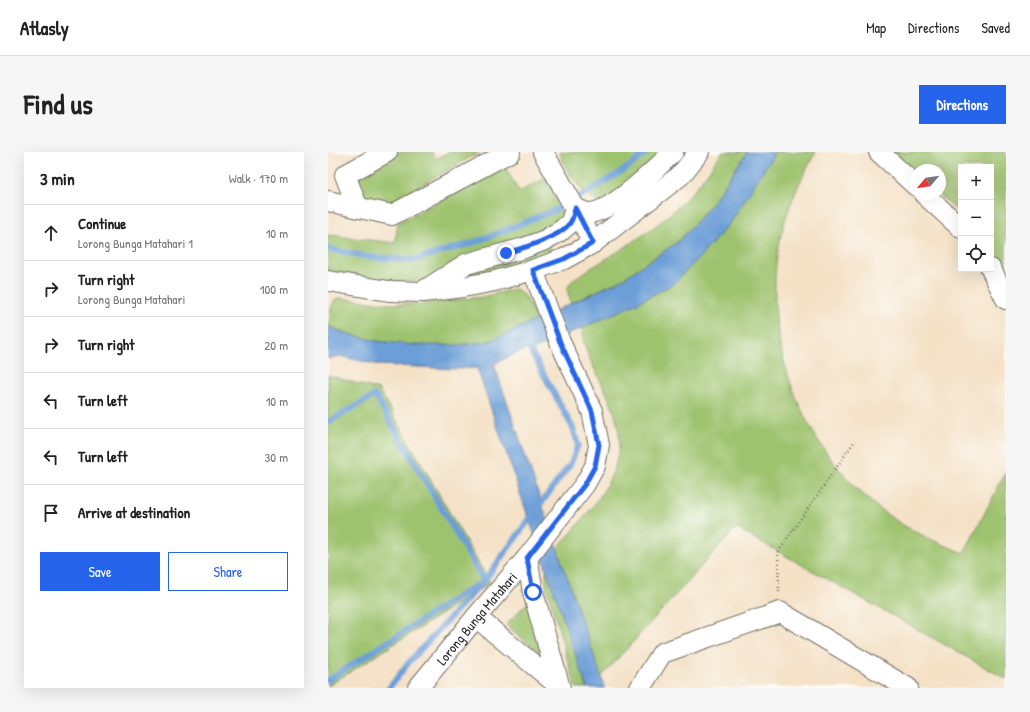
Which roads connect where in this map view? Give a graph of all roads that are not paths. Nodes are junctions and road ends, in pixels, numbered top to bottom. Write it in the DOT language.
graph roads {
  1 [pos="387,152"];
  2 [pos="510,152"];
  3 [pos="544,152"];
  4 [pos="673,152"];
  5 [pos="699,152"];
  6 [pos="879,152"];
  7 [pos="910,180"];
  8 [pos="571,200"];
  9 [pos="931,200"];
  10 [pos="328,201"];
  11 [pos="358,208"];
  12 [pos="958,225"];
  13 [pos="593,243"];
  14 [pos="533,270"];
  15 [pos="992,272"];
  16 [pos="328,281"];
  17 [pos="423,292"];
  18 [pos="1006,300"];
  19 [pos="527,558"];
  20 [pos="476,617"];
  21 [pos="559,687"];
  22 [pos="418,688"];
  23 [pos="640,688"];
  24 [pos="908,688"];
  1 -- 11 [label="street"];
  2 -- 11 [label="street"];
  3 -- 8 [label="street"];
  4 -- 8 [label="street"];
  5 -- 13 [label="street"];
  6 -- 7 [label="street"];
  8 -- 13 [label="street"];
  8 -- 17 [label="street"];
  9 -- 12 [label="street"];
  10 -- 11 [label="street"];
  13 -- 14 [label="street"];
  14 -- 17 [label="street"];
  14 -- 19 [label="street, Lorong Bunga Matahari"];
  15 -- 18 [label="street"];
  16 -- 17 [label="street"];
  19 -- 20 [label="street, Lorong Bunga Matahari"];
  19 -- 21 [label="street"];
  20 -- 21 [label="street"];
  20 -- 22 [label="street, Lorong Bunga Matahari"];
  23 -- 24 [label="street"];
}
